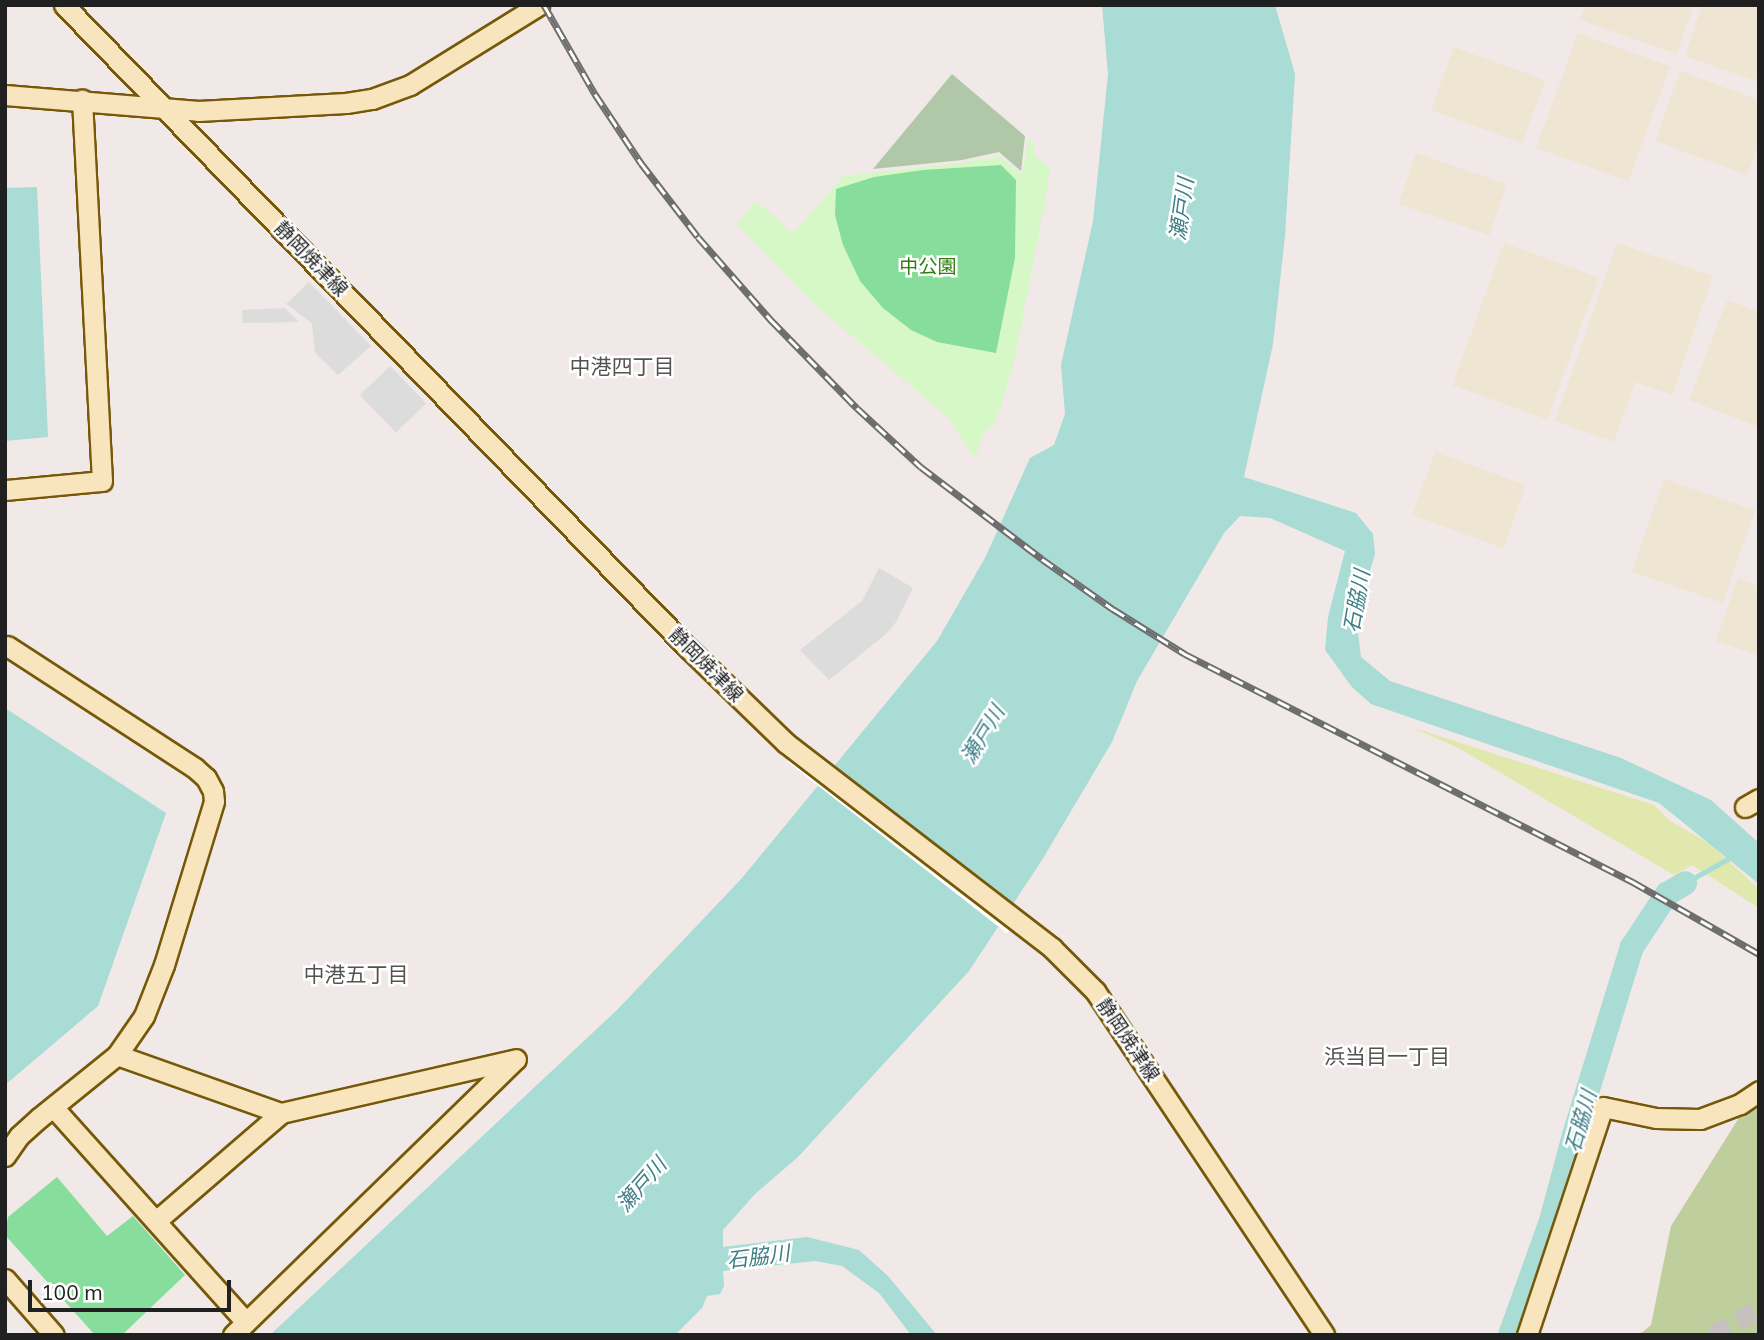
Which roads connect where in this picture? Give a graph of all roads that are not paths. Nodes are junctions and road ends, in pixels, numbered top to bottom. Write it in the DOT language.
graph roads {
  1 [pos="64,5"];
  2 [pos="539,5"];
  3 [pos="5,95"];
  4 [pos="82,100"];
  5 [pos="164,107"];
  6 [pos="5,491"];
  7 [pos="8,646"];
  8 [pos="117,1055"];
  9 [pos="1759,1091"];
  10 [pos="53,1107"];
  11 [pos="281,1113"];
  12 [pos="5,1156"];
  13 [pos="156,1221"];
  14 [pos="5,1279"];
  15 [pos="240,1328"];
  16 [pos="54,1335"];
  17 [pos="1324,1335"];
  18 [pos="1527,1335"];
  1 -- 5 [label="street, 静岡焼津線"];
  2 -- 5 [label="street"];
  3 -- 4 [label="street"];
  4 -- 5 [label="street"];
  4 -- 6 [label="street"];
  5 -- 17 [label="street, 静岡焼津線"];
  7 -- 8 [label="street"];
  8 -- 10 [label="street"];
  8 -- 11 [label="street"];
  9 -- 18 [label="street"];
  10 -- 12 [label="street"];
  10 -- 13 [label="street"];
  11 -- 13 [label="street"];
  11 -- 15 [label="street"];
  13 -- 15 [label="street"];
  14 -- 16 [label="street"];
}
